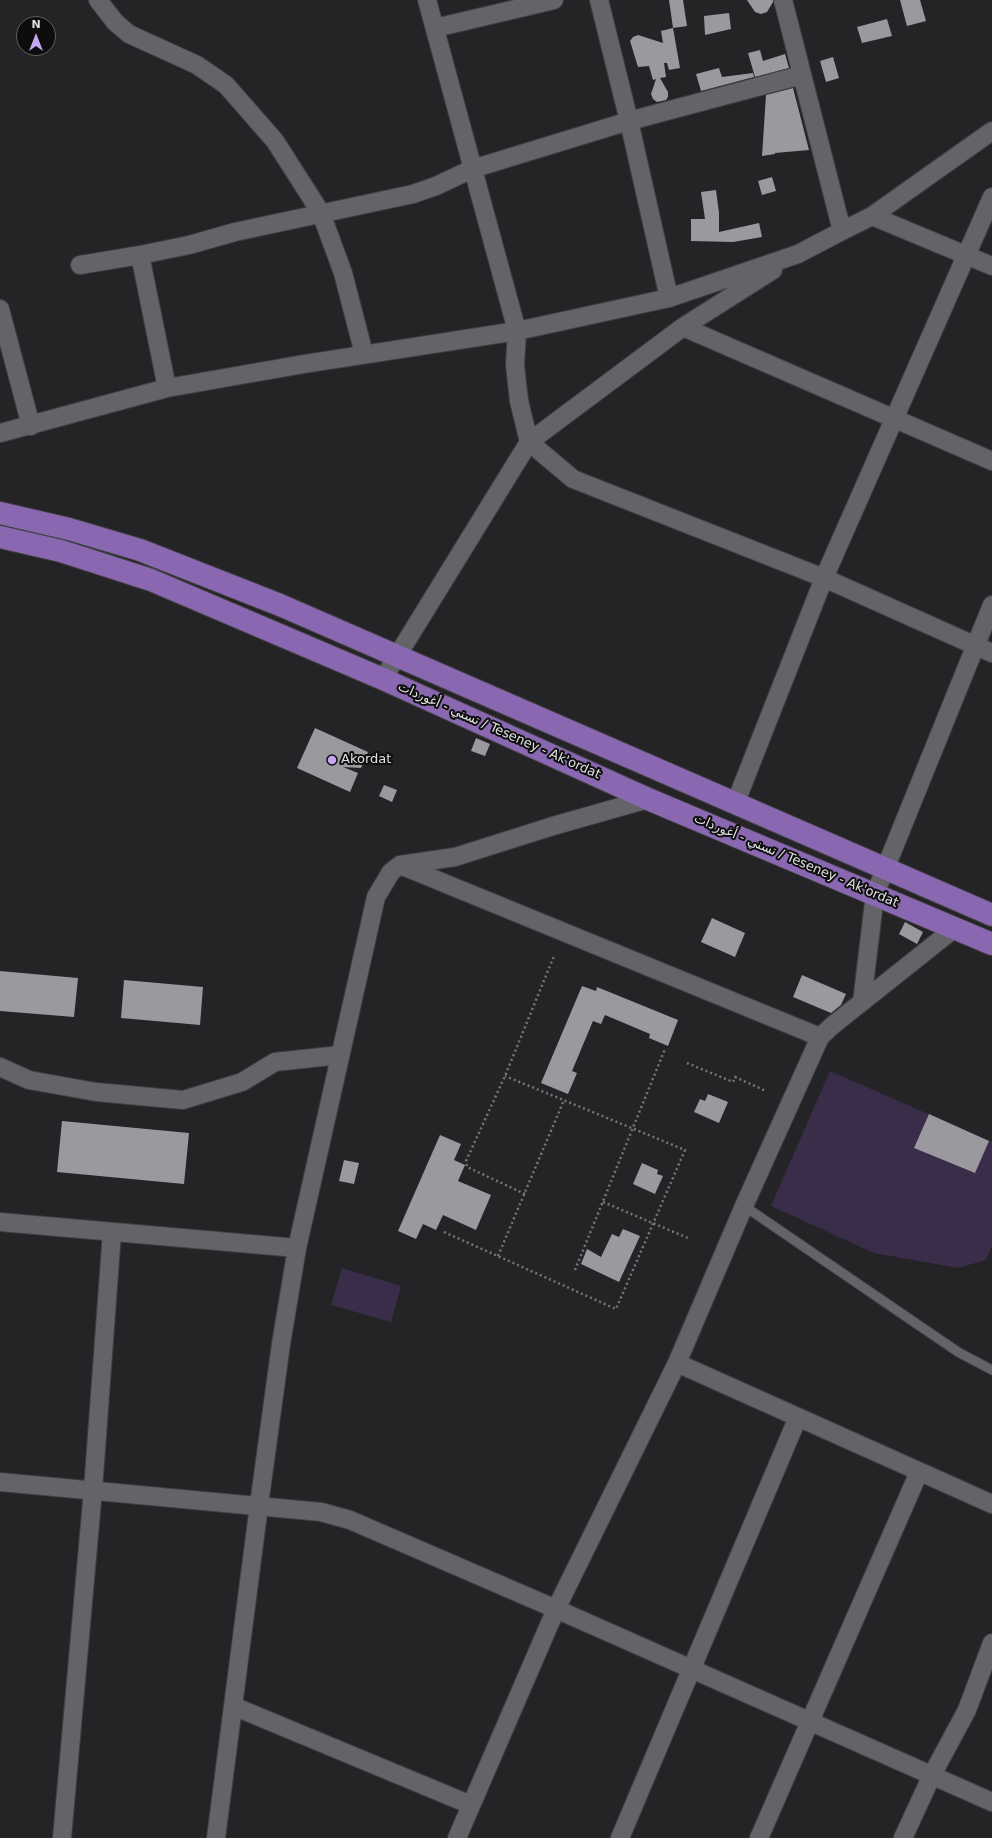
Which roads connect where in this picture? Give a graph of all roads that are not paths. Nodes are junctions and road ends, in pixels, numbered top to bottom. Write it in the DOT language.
graph roads {
  1 [pos="98,0"];
  2 [pos="427,0"];
  3 [pos="554,0"];
  4 [pos="599,0"];
  5 [pos="783,0"];
  6 [pos="435,28"];
  7 [pos="802,75"];
  8 [pos="629,121"];
  9 [pos="992,131"];
  10 [pos="472,169"];
  11 [pos="992,197"];
  12 [pos="320,214"];
  13 [pos="872,216"];
  14 [pos="842,231"];
  15 [pos="798,254"];
  16 [pos="140,255"];
  17 [pos="965,255"];
  18 [pos="80,265"];
  19 [pos="992,266"];
  20 [pos="669,298"];
  21 [pos="0,309"];
  22 [pos="683,327"];
  23 [pos="517,331"];
  24 [pos="364,354"];
  25 [pos="167,388"];
  26 [pos="894,418"];
  27 [pos="31,426"];
  28 [pos="0,433"];
  29 [pos="529,442"];
  30 [pos="992,461"];
  31 [pos="0,513"];
  32 [pos="0,537"];
  33 [pos="824,578"];
  34 [pos="992,605"];
  35 [pos="975,646"];
  36 [pos="992,653"];
  37 [pos="397,656"];
  38 [pos="383,679"];
  39 [pos="648,799"];
  40 [pos="735,804"];
  41 [pos="400,865"];
  42 [pos="886,868"];
  43 [pos="874,894"];
  44 [pos="992,915"];
  45 [pos="955,928"];
  46 [pos="992,944"];
  47 [pos="862,1002"];
  48 [pos="820,1037"];
  49 [pos="340,1055"];
  50 [pos="1,1072"];
  51 [pos="744,1206"];
  52 [pos="0,1222"];
  53 [pos="112,1232"];
  54 [pos="297,1248"];
  55 [pos="677,1363"];
  56 [pos="992,1370"];
  57 [pos="798,1417"];
  58 [pos="919,1472"];
  59 [pos="0,1482"];
  60 [pos="93,1490"];
  61 [pos="992,1504"];
  62 [pos="259,1505"];
  63 [pos="556,1609"];
  64 [pos="992,1643"];
  65 [pos="692,1669"];
  66 [pos="233,1706"];
  67 [pos="810,1721"];
  68 [pos="932,1775"];
  69 [pos="992,1802"];
  70 [pos="471,1806"];
  71 [pos="62,1838"];
  72 [pos="216,1838"];
  73 [pos="457,1838"];
  74 [pos="620,1838"];
  75 [pos="759,1838"];
  76 [pos="903,1838"];
  1 -- 12 [label="street"];
  2 -- 6 [label="street"];
  3 -- 6 [label="street"];
  4 -- 8 [label="street"];
  5 -- 7 [label="street"];
  6 -- 10 [label="street"];
  7 -- 8 [label="street"];
  7 -- 14 [label="street"];
  8 -- 10 [label="street"];
  8 -- 20 [label="street"];
  9 -- 13 [label="street"];
  10 -- 12 [label="street"];
  10 -- 23 [label="street"];
  11 -- 17 [label="street"];
  12 -- 16 [label="street"];
  12 -- 24 [label="street"];
  13 -- 14 [label="street"];
  13 -- 17 [label="street"];
  14 -- 15 [label="street"];
  15 -- 20 [label="street"];
  15 -- 22 [label="street"];
  16 -- 18 [label="street"];
  16 -- 25 [label="street"];
  17 -- 19 [label="street"];
  17 -- 26 [label="street"];
  20 -- 23 [label="street"];
  21 -- 27 [label="street"];
  22 -- 26 [label="street"];
  22 -- 29 [label="street"];
  23 -- 24 [label="street"];
  23 -- 29 [label="street"];
  24 -- 25 [label="street"];
  25 -- 27 [label="street"];
  26 -- 30 [label="street"];
  26 -- 33 [label="street"];
  27 -- 28 [label="street"];
  29 -- 33 [label="street"];
  29 -- 37 [label="street"];
  31 -- 37 [label="main road"];
  32 -- 38 [label="main road, تسني - أغوردات / Teseney - Ak'ordat"];
  33 -- 35 [label="street"];
  33 -- 40 [label="street"];
  34 -- 35 [label="street"];
  35 -- 36 [label="street"];
  35 -- 42 [label="street"];
  37 -- 38 [label="street"];
  37 -- 40 [label="main road"];
  38 -- 39 [label="main road, تسني - أغوردات / Teseney - Ak'ordat"];
  39 -- 41 [label="street"];
  39 -- 43 [label="main road, تسني - أغوردات / Teseney - Ak'ordat"];
  40 -- 42 [label="main road"];
  41 -- 48 [label="street"];
  41 -- 49 [label="street"];
  42 -- 43 [label="street"];
  42 -- 44 [label="main road"];
  43 -- 45 [label="main road, تسني - أغوردات / Teseney - Ak'ordat"];
  43 -- 47 [label="street"];
  45 -- 46 [label="main road, تسني - أغوردات / Teseney - Ak'ordat"];
  45 -- 47 [label="street"];
  47 -- 48 [label="street"];
  48 -- 51 [label="street"];
  49 -- 50 [label="street"];
  49 -- 54 [label="street"];
  51 -- 55 [label="street"];
  51 -- 56 [label="lane"];
  52 -- 53 [label="street"];
  53 -- 54 [label="street"];
  53 -- 60 [label="street"];
  54 -- 62 [label="street"];
  55 -- 57 [label="street"];
  55 -- 63 [label="street"];
  57 -- 58 [label="street"];
  57 -- 65 [label="street"];
  58 -- 61 [label="street"];
  58 -- 67 [label="street"];
  59 -- 60 [label="street"];
  60 -- 62 [label="street"];
  60 -- 71 [label="street"];
  62 -- 63 [label="street"];
  62 -- 66 [label="street"];
  63 -- 65 [label="street"];
  63 -- 70 [label="street"];
  64 -- 68 [label="street"];
  65 -- 67 [label="street"];
  65 -- 74 [label="street"];
  66 -- 70 [label="street"];
  66 -- 72 [label="street"];
  67 -- 68 [label="street"];
  67 -- 75 [label="street"];
  68 -- 69 [label="street"];
  68 -- 76 [label="street"];
  70 -- 73 [label="street"];
}
